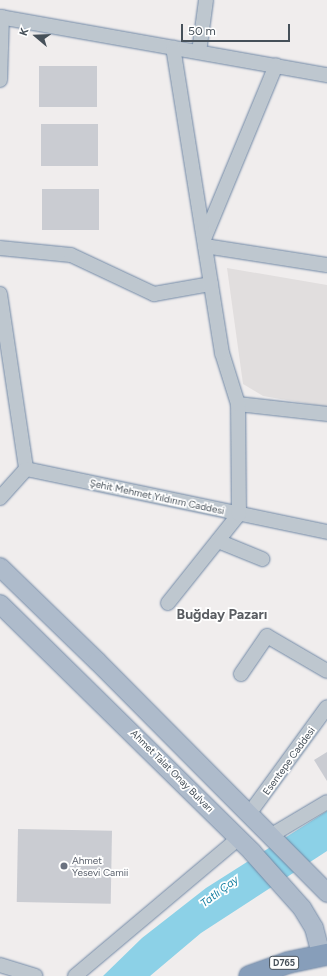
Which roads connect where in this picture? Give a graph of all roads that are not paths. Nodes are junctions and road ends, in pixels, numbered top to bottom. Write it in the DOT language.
graph roads {
  1 [pos="206,0"];
  2 [pos="1,17"];
  3 [pos="173,48"];
  4 [pos="199,52"];
  5 [pos="276,66"];
  6 [pos="327,75"];
  7 [pos="0,80"];
  8 [pos="205,243"];
  9 [pos="0,248"];
  10 [pos="327,265"];
  11 [pos="211,284"];
  12 [pos="0,294"];
  13 [pos="1,313"];
  14 [pos="238,404"];
  15 [pos="327,414"];
  16 [pos="26,469"];
  17 [pos="0,498"];
  18 [pos="239,514"];
  19 [pos="327,532"];
  20 [pos="218,541"];
  21 [pos="262,559"];
  22 [pos="0,568"];
  23 [pos="168,603"];
  24 [pos="0,604"];
  25 [pos="327,671"];
  26 [pos="241,674"];
  27 [pos="327,707"];
  28 [pos="327,802"];
  29 [pos="249,814"];
  30 [pos="271,837"];
  31 [pos="239,838"];
  32 [pos="321,885"];
  33 [pos="324,954"];
  34 [pos="0,965"];
  35 [pos="35,976"];
  36 [pos="75,976"];
  37 [pos="249,976"];
  1 -- 4 [label="street"];
  2 -- 3 [label="street"];
  2 -- 7 [label="street"];
  3 -- 4 [label="street"];
  3 -- 8 [label="street"];
  4 -- 5 [label="street"];
  5 -- 6 [label="street"];
  5 -- 8 [label="street"];
  8 -- 10 [label="street"];
  8 -- 11 [label="street"];
  9 -- 11 [label="street"];
  11 -- 14 [label="street"];
  12 -- 13 [label="street"];
  13 -- 16 [label="street"];
  14 -- 15 [label="street"];
  14 -- 18 [label="street"];
  16 -- 17 [label="street"];
  16 -- 18 [label="street, Şehit Mehmet Yıldırım Caddesi"];
  18 -- 19 [label="street, Şehit Mehmet Yıldırım Caddesi"];
  18 -- 20 [label="street"];
  20 -- 21 [label="street"];
  20 -- 23 [label="street"];
  22 -- 29 [label="main road"];
  24 -- 31 [label="main road, Ahmet Talat Onay Bulvarı"];
  25 -- 26 [label="street"];
  27 -- 29 [label="street, Esentepe Caddesi"];
  28 -- 30 [label="street"];
  29 -- 30 [label="main road"];
  30 -- 32 [label="main road"];
  31 -- 33 [label="main road, Ahmet Talat Onay Bulvarı"];
  31 -- 36 [label="street"];
  33 -- 37 [label="highway, D765"];
  34 -- 35 [label="street"];
}
